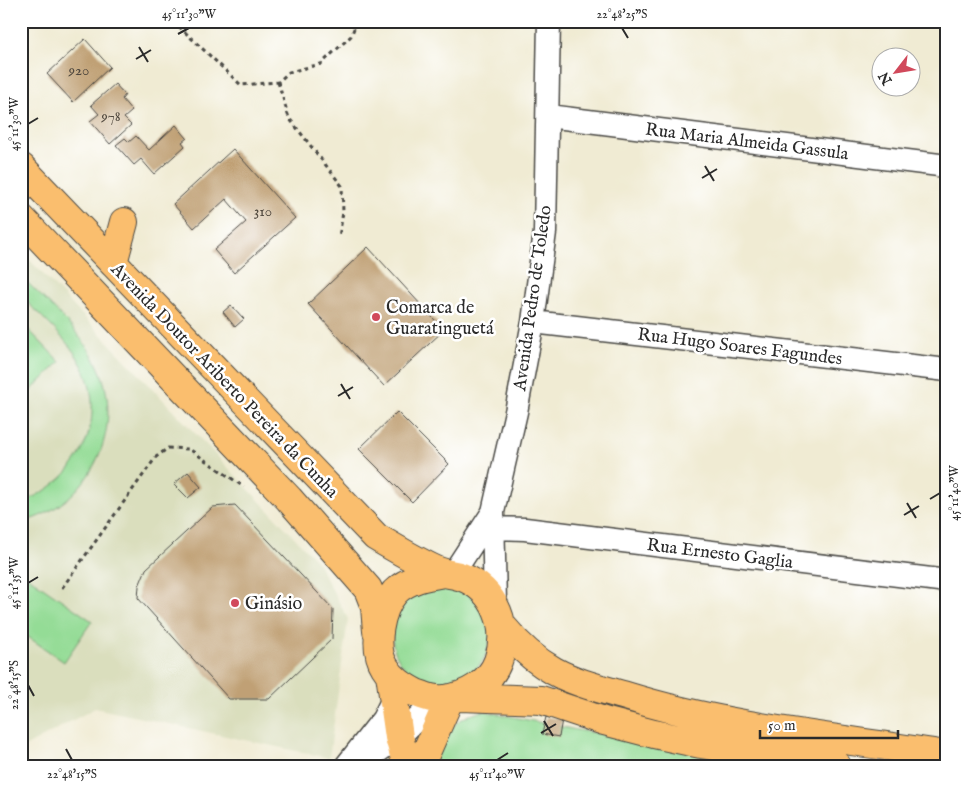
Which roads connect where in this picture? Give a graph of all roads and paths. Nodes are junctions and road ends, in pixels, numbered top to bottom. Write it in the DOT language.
graph roads {
  1 [pos="173,21"];
  2 [pos="357,21"];
  3 [pos="549,21"];
  4 [pos="278,82"];
  5 [pos="548,116"];
  6 [pos="947,166"];
  7 [pos="21,167"];
  8 [pos="21,218"];
  9 [pos="124,222"];
  10 [pos="339,237"];
  11 [pos="113,263"];
  12 [pos="533,322"];
  13 [pos="947,370"];
  14 [pos="247,488"];
  15 [pos="493,520"];
  16 [pos="448,574"];
  17 [pos="947,581"];
  18 [pos="62,588"];
  19 [pos="499,615"];
  20 [pos="378,636"];
  21 [pos="392,687"];
  22 [pos="448,699"];
  23 [pos="399,737"];
  24 [pos="947,755"];
  25 [pos="346,766"];
  26 [pos="357,766"];
  27 [pos="407,766"];
  28 [pos="420,766"];
  29 [pos="837,766"];
  1 -- 4 [label="path"];
  2 -- 4 [label="path"];
  3 -- 5 [label="street, Avenida Pedro de Toledo"];
  4 -- 10 [label="path"];
  5 -- 6 [label="street, Rua Maria Almeida Gassula"];
  5 -- 12 [label="street, Avenida Pedro de Toledo"];
  7 -- 11 [label="main road, Avenida Doutor Ariberto Pereira da Cunha"];
  8 -- 20 [label="main road, Avenida Doutor Ariberto Pereira da Cunha"];
  9 -- 11 [label="main road"];
  11 -- 16 [label="main road, Avenida Doutor Ariberto Pereira da Cunha"];
  12 -- 13 [label="street, Rua Hugo Soares Fagundes"];
  12 -- 15 [label="street, Avenida Pedro de Toledo"];
  14 -- 18 [label="path"];
  15 -- 16 [label="street, Avenida Pedro de Toledo"];
  15 -- 17 [label="street, Rua Ernesto Gaglia"];
  15 -- 19 [label="street, Avenida Pedro de Toledo"];
  16 -- 19 [label="main road"];
  16 -- 20 [label="main road"];
  19 -- 22 [label="main road"];
  19 -- 24 [label="main road"];
  20 -- 21 [label="main road"];
  21 -- 22 [label="main road"];
  21 -- 23 [label="main road"];
  21 -- 25 [label="street"];
  22 -- 23 [label="street"];
  22 -- 28 [label="main road"];
  22 -- 29 [label="main road"];
  23 -- 26 [label="street"];
  23 -- 27 [label="main road"];
}
